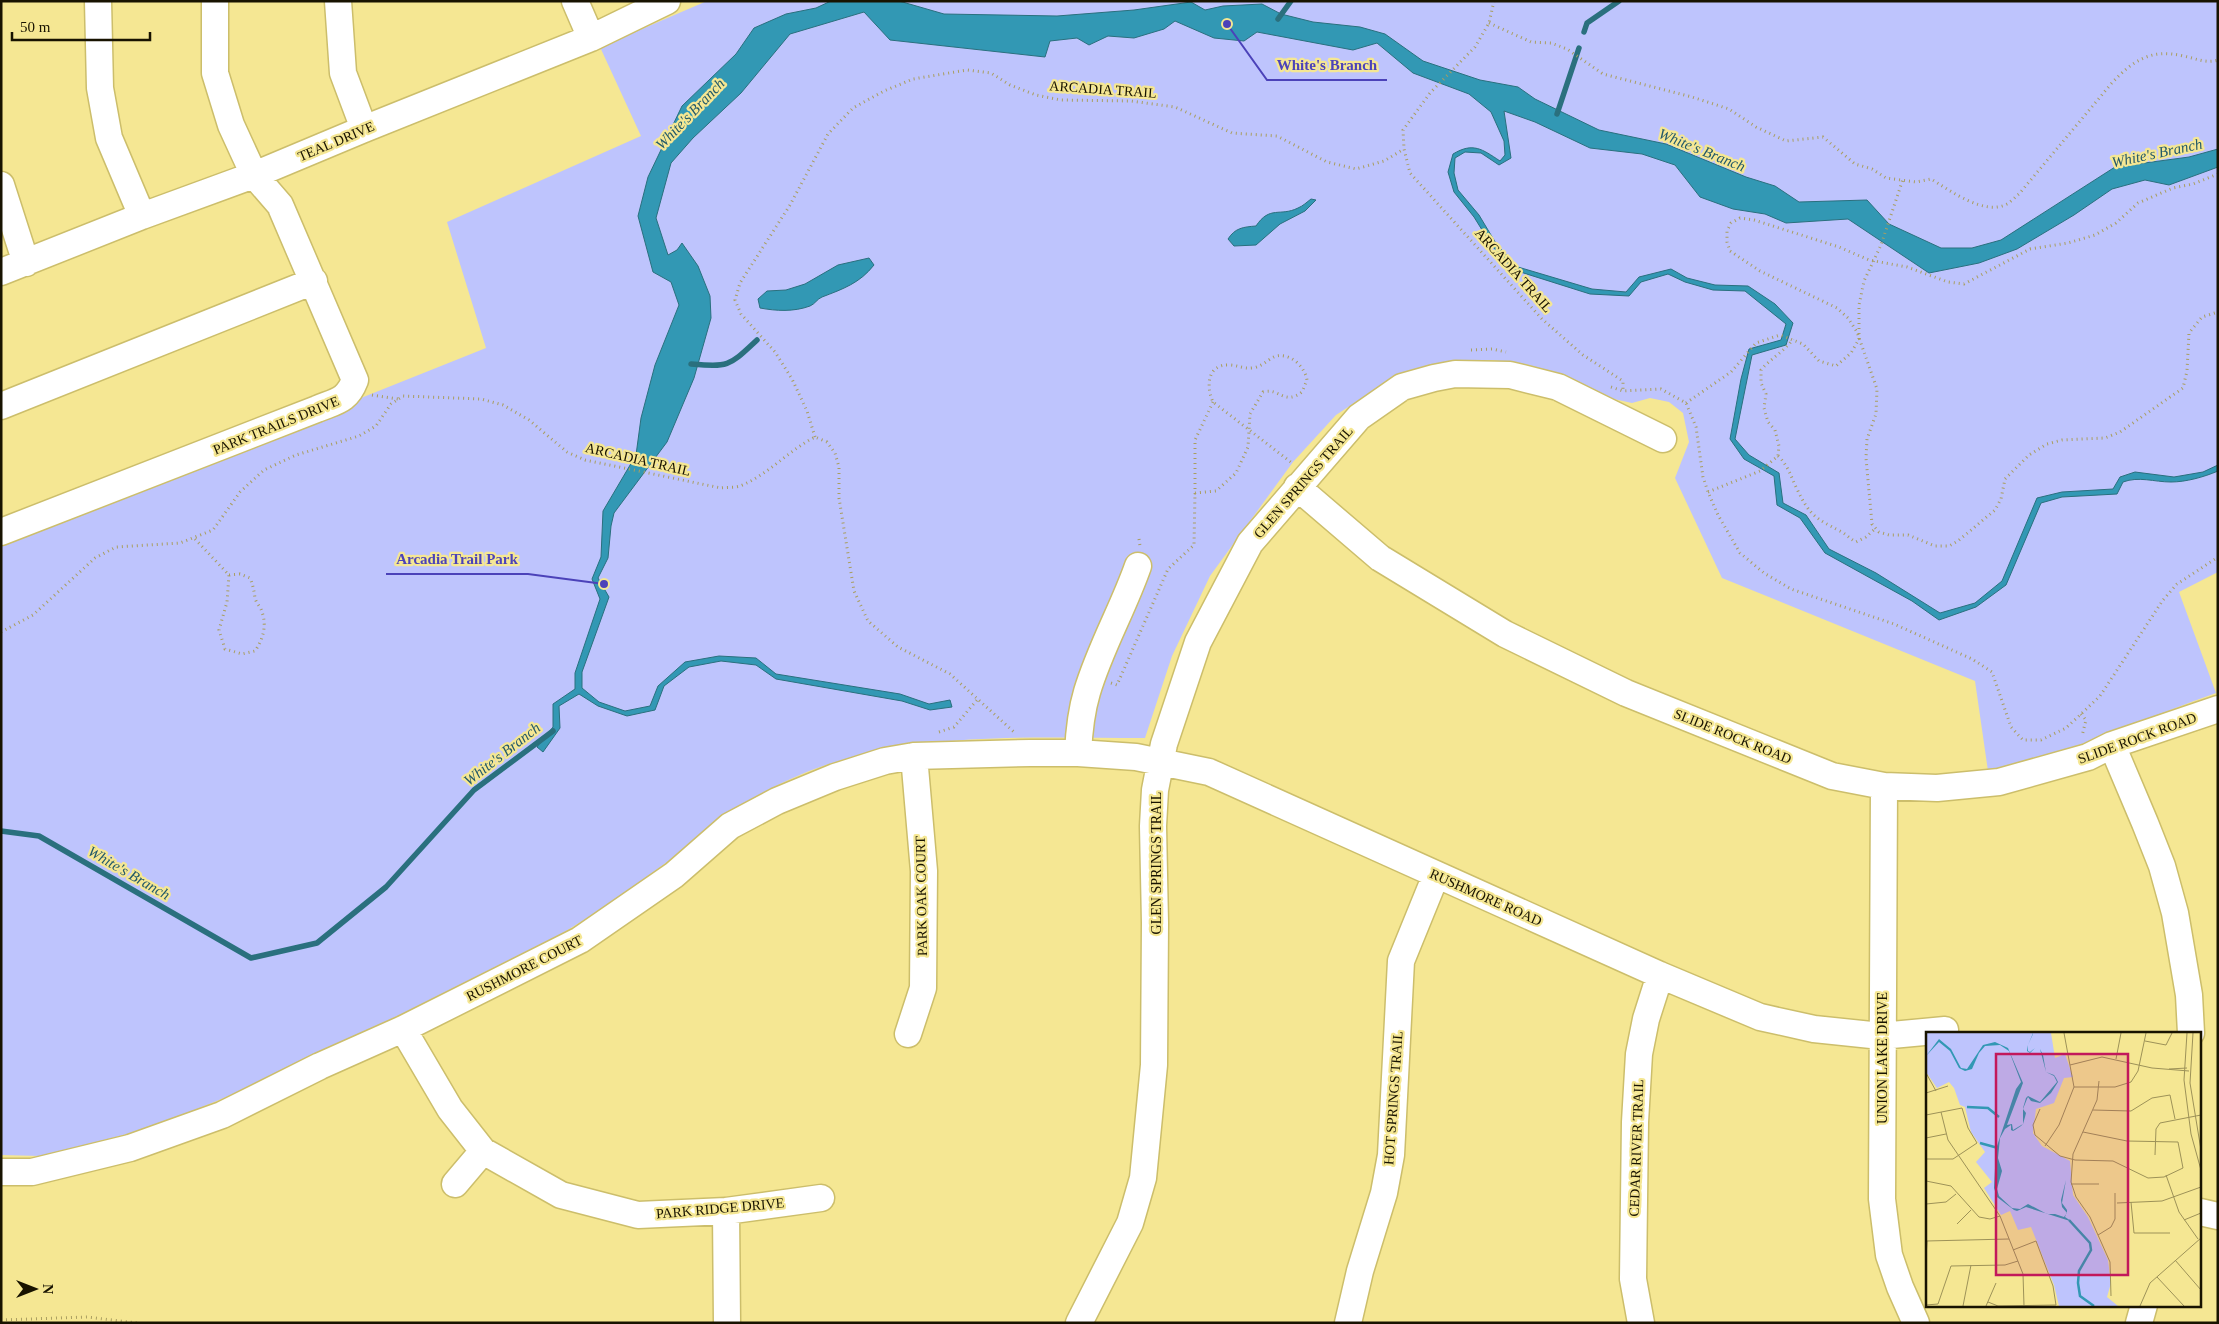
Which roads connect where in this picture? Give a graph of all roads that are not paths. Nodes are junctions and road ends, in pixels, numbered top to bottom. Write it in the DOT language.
graph roads {
  1 [pos="98,1"];
  2 [pos="215,1"];
  3 [pos="338,1"];
  4 [pos="575,1"];
  5 [pos="667,1"];
  6 [pos="590,38"];
  7 [pos="364,128"];
  8 [pos="254,175"];
  9 [pos="1,185"];
  10 [pos="142,216"];
  11 [pos="26,263"];
  12 [pos="1,272"];
  13 [pos="314,281"];
  14 [pos="1,406"];
  15 [pos="1663,439"];
  16 [pos="1297,477"];
  17 [pos="1,532"];
  18 [pos="1138,566"];
  19 [pos="2218,709"];
  20 [pos="2112,745"];
  21 [pos="1030,753"];
  22 [pos="1078,753"];
  23 [pos="914,756"];
  24 [pos="1161,762"];
  25 [pos="1884,786"];
  26 [pos="1436,875"];
  27 [pos="1660,975"];
  28 [pos="403,1029"];
  29 [pos="1945,1030"];
  30 [pos="2191,1032"];
  31 [pos="908,1034"];
  32 [pos="1881,1036"];
  33 [pos="483,1151"];
  34 [pos="1,1172"];
  35 [pos="456,1184"];
  36 [pos="821,1198"];
  37 [pos="726,1210"];
  38 [pos="2202,1212"];
  39 [pos="2218,1216"];
  40 [pos="2144,1306"];
  41 [pos="728,1323"];
  42 [pos="1079,1323"];
  43 [pos="1348,1323"];
  44 [pos="1641,1323"];
  45 [pos="1916,1323"];
  46 [pos="2139,1323"];
  1 -- 10 [label="street"];
  2 -- 8 [label="street, PARK TRAILS DRIVE"];
  3 -- 7 [label="street"];
  4 -- 6 [label="street"];
  5 -- 6 [label="street, TEAL DRIVE"];
  6 -- 7 [label="street, TEAL DRIVE"];
  7 -- 8 [label="street, TEAL DRIVE"];
  8 -- 10 [label="street, TEAL DRIVE"];
  8 -- 13 [label="street, PARK TRAILS DRIVE"];
  9 -- 11 [label="street"];
  10 -- 11 [label="street, TEAL DRIVE"];
  11 -- 12 [label="street, TEAL DRIVE"];
  13 -- 14 [label="street"];
  13 -- 17 [label="street, PARK TRAILS DRIVE"];
  15 -- 16 [label="street, GLEN SPRINGS TRAIL"];
  16 -- 24 [label="street, GLEN SPRINGS TRAIL"];
  16 -- 25 [label="street, SLIDE ROCK ROAD"];
  18 -- 22 [label="street"];
  19 -- 20 [label="street, SLIDE ROCK ROAD"];
  20 -- 25 [label="street, SLIDE ROCK ROAD"];
  20 -- 30 [label="street"];
  21 -- 22 [label="street, RUSHMORE ROAD"];
  21 -- 23 [label="street, RUSHMORE COURT"];
  22 -- 24 [label="street, RUSHMORE ROAD"];
  23 -- 28 [label="street, RUSHMORE COURT"];
  23 -- 31 [label="street, PARK OAK COURT"];
  24 -- 26 [label="street, RUSHMORE ROAD"];
  24 -- 42 [label="street, GLEN SPRINGS TRAIL"];
  25 -- 32 [label="street, UNION LAKE DRIVE"];
  26 -- 27 [label="street, RUSHMORE ROAD"];
  26 -- 43 [label="street, HOT SPRINGS TRAIL"];
  27 -- 32 [label="street, RUSHMORE ROAD"];
  27 -- 44 [label="street, CEDAR RIVER TRAIL"];
  28 -- 33 [label="street, PARK RIDGE DRIVE"];
  28 -- 34 [label="street, RUSHMORE COURT"];
  29 -- 32 [label="street, RUSHMORE ROAD"];
  32 -- 45 [label="street, UNION LAKE DRIVE"];
  33 -- 35 [label="street"];
  33 -- 37 [label="street, PARK RIDGE DRIVE"];
  36 -- 37 [label="street, PARK RIDGE DRIVE"];
  37 -- 41 [label="street"];
  38 -- 39 [label="street"];
  40 -- 46 [label="street"];
}
